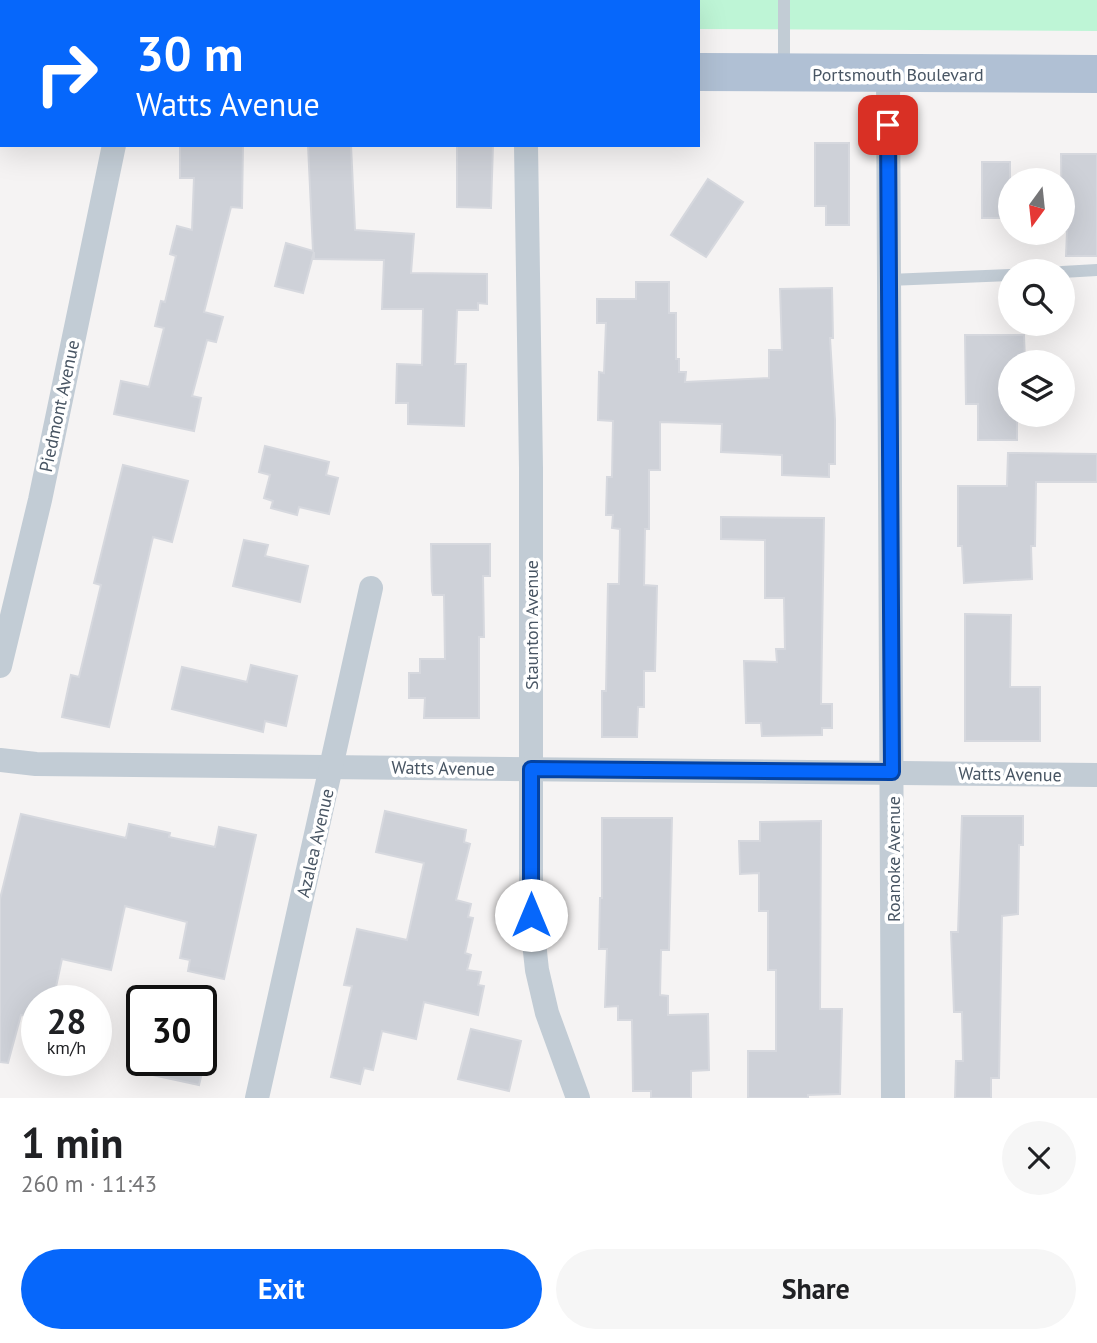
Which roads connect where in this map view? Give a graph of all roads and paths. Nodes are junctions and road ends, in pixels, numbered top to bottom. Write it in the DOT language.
graph roads {
  1 [pos="784,0"];
  2 [pos="700,72"];
  3 [pos="784,73"];
  4 [pos="888,74"];
  5 [pos="1097,74"];
  6 [pos="114,147"];
  7 [pos="526,147"];
  8 [pos="1097,270"];
  9 [pos="1075,271"];
  10 [pos="998,276"];
  11 [pos="889,281"];
  12 [pos="371,588"];
  13 [pos="0,666"];
  14 [pos="0,760"];
  15 [pos="332,766"];
  16 [pos="531,769"];
  17 [pos="892,772"];
  18 [pos="1097,775"];
  19 [pos="257,1098"];
  20 [pos="578,1098"];
  21 [pos="893,1098"];
  1 -- 3 [label="lane"];
  2 -- 3 [label="main road, Portsmouth Boulevard"];
  3 -- 4 [label="main road, Portsmouth Boulevard"];
  4 -- 5 [label="main road, Portsmouth Boulevard"];
  4 -- 11 [label="street, Roanoke Avenue"];
  6 -- 13 [label="street, Piedmont Avenue"];
  7 -- 16 [label="street, Staunton Avenue"];
  8 -- 9 [label="lane"];
  10 -- 11 [label="lane"];
  11 -- 17 [label="street, Roanoke Avenue"];
  12 -- 15 [label="street, Azalea Avenue"];
  14 -- 15 [label="street, Watts Avenue"];
  15 -- 16 [label="street, Watts Avenue"];
  15 -- 19 [label="street, Azalea Avenue"];
  16 -- 17 [label="street, Watts Avenue"];
  16 -- 20 [label="street, Staunton Avenue"];
  17 -- 18 [label="street, Watts Avenue"];
  17 -- 21 [label="street, Roanoke Avenue"];
}
